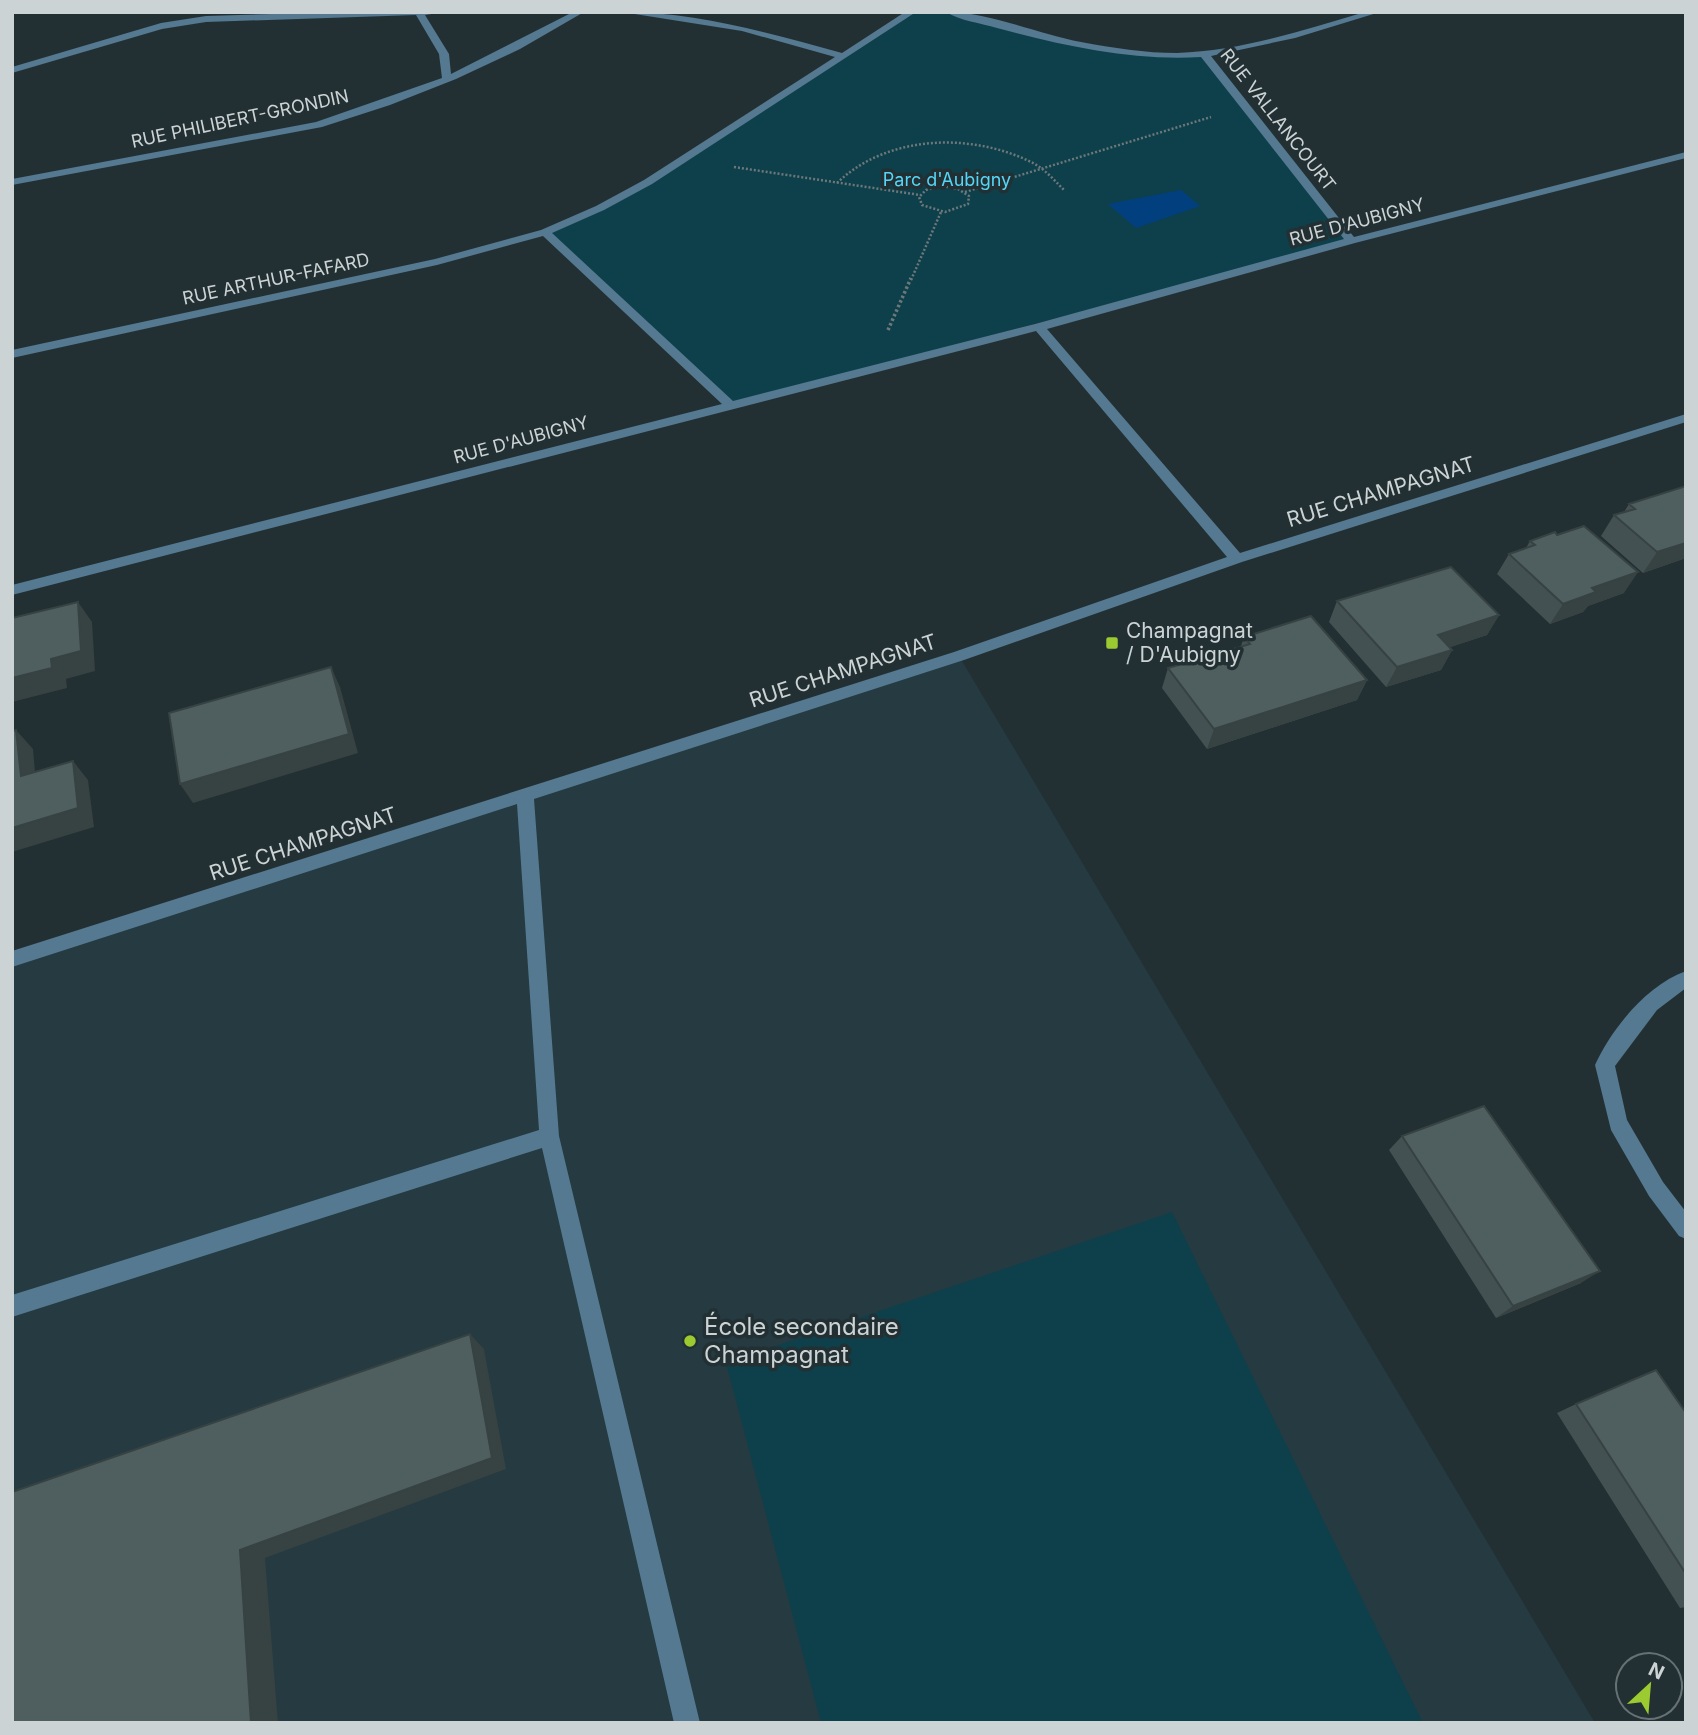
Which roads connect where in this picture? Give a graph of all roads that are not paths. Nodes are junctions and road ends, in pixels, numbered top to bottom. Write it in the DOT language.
graph roads {
  1 [pos="441,12"];
  2 [pos="580,12"];
  3 [pos="626,12"];
  4 [pos="912,12"];
  5 [pos="950,12"];
  6 [pos="1376,12"];
  7 [pos="420,14"];
  8 [pos="1204,54"];
  9 [pos="842,56"];
  10 [pos="12,70"];
  11 [pos="447,79"];
  12 [pos="1686,155"];
  13 [pos="12,182"];
  14 [pos="545,232"];
  15 [pos="1351,241"];
  16 [pos="1039,327"];
  17 [pos="12,354"];
  18 [pos="729,404"];
  19 [pos="1686,418"];
  20 [pos="1237,559"];
  21 [pos="12,590"];
  22 [pos="525,795"];
  23 [pos="12,959"];
  24 [pos="1686,979"];
  25 [pos="549,1136"];
  26 [pos="1686,1229"];
  27 [pos="12,1306"];
  28 [pos="687,1723"];
  1 -- 7 [label="street"];
  2 -- 11 [label="street, RUE PHILIBERT-GRONDIN"];
  3 -- 9 [label="street"];
  4 -- 9 [label="street, RUE ARTHUR-FAFARD"];
  5 -- 8 [label="street"];
  6 -- 8 [label="street"];
  7 -- 10 [label="street"];
  7 -- 11 [label="street"];
  8 -- 15 [label="street, RUE VALLANCOURT"];
  9 -- 14 [label="street, RUE ARTHUR-FAFARD"];
  11 -- 13 [label="street, RUE PHILIBERT-GRONDIN"];
  12 -- 15 [label="street, RUE D'AUBIGNY"];
  14 -- 17 [label="street, RUE ARTHUR-FAFARD"];
  14 -- 18 [label="street"];
  15 -- 16 [label="street, RUE D'AUBIGNY"];
  16 -- 18 [label="street, RUE D'AUBIGNY"];
  16 -- 20 [label="street"];
  18 -- 21 [label="street, RUE D'AUBIGNY"];
  19 -- 20 [label="street, RUE CHAMPAGNAT"];
  20 -- 22 [label="street, RUE CHAMPAGNAT"];
  22 -- 23 [label="street, RUE CHAMPAGNAT"];
  22 -- 25 [label="street"];
  24 -- 26 [label="street"];
  25 -- 27 [label="street"];
  25 -- 28 [label="street"];
}
